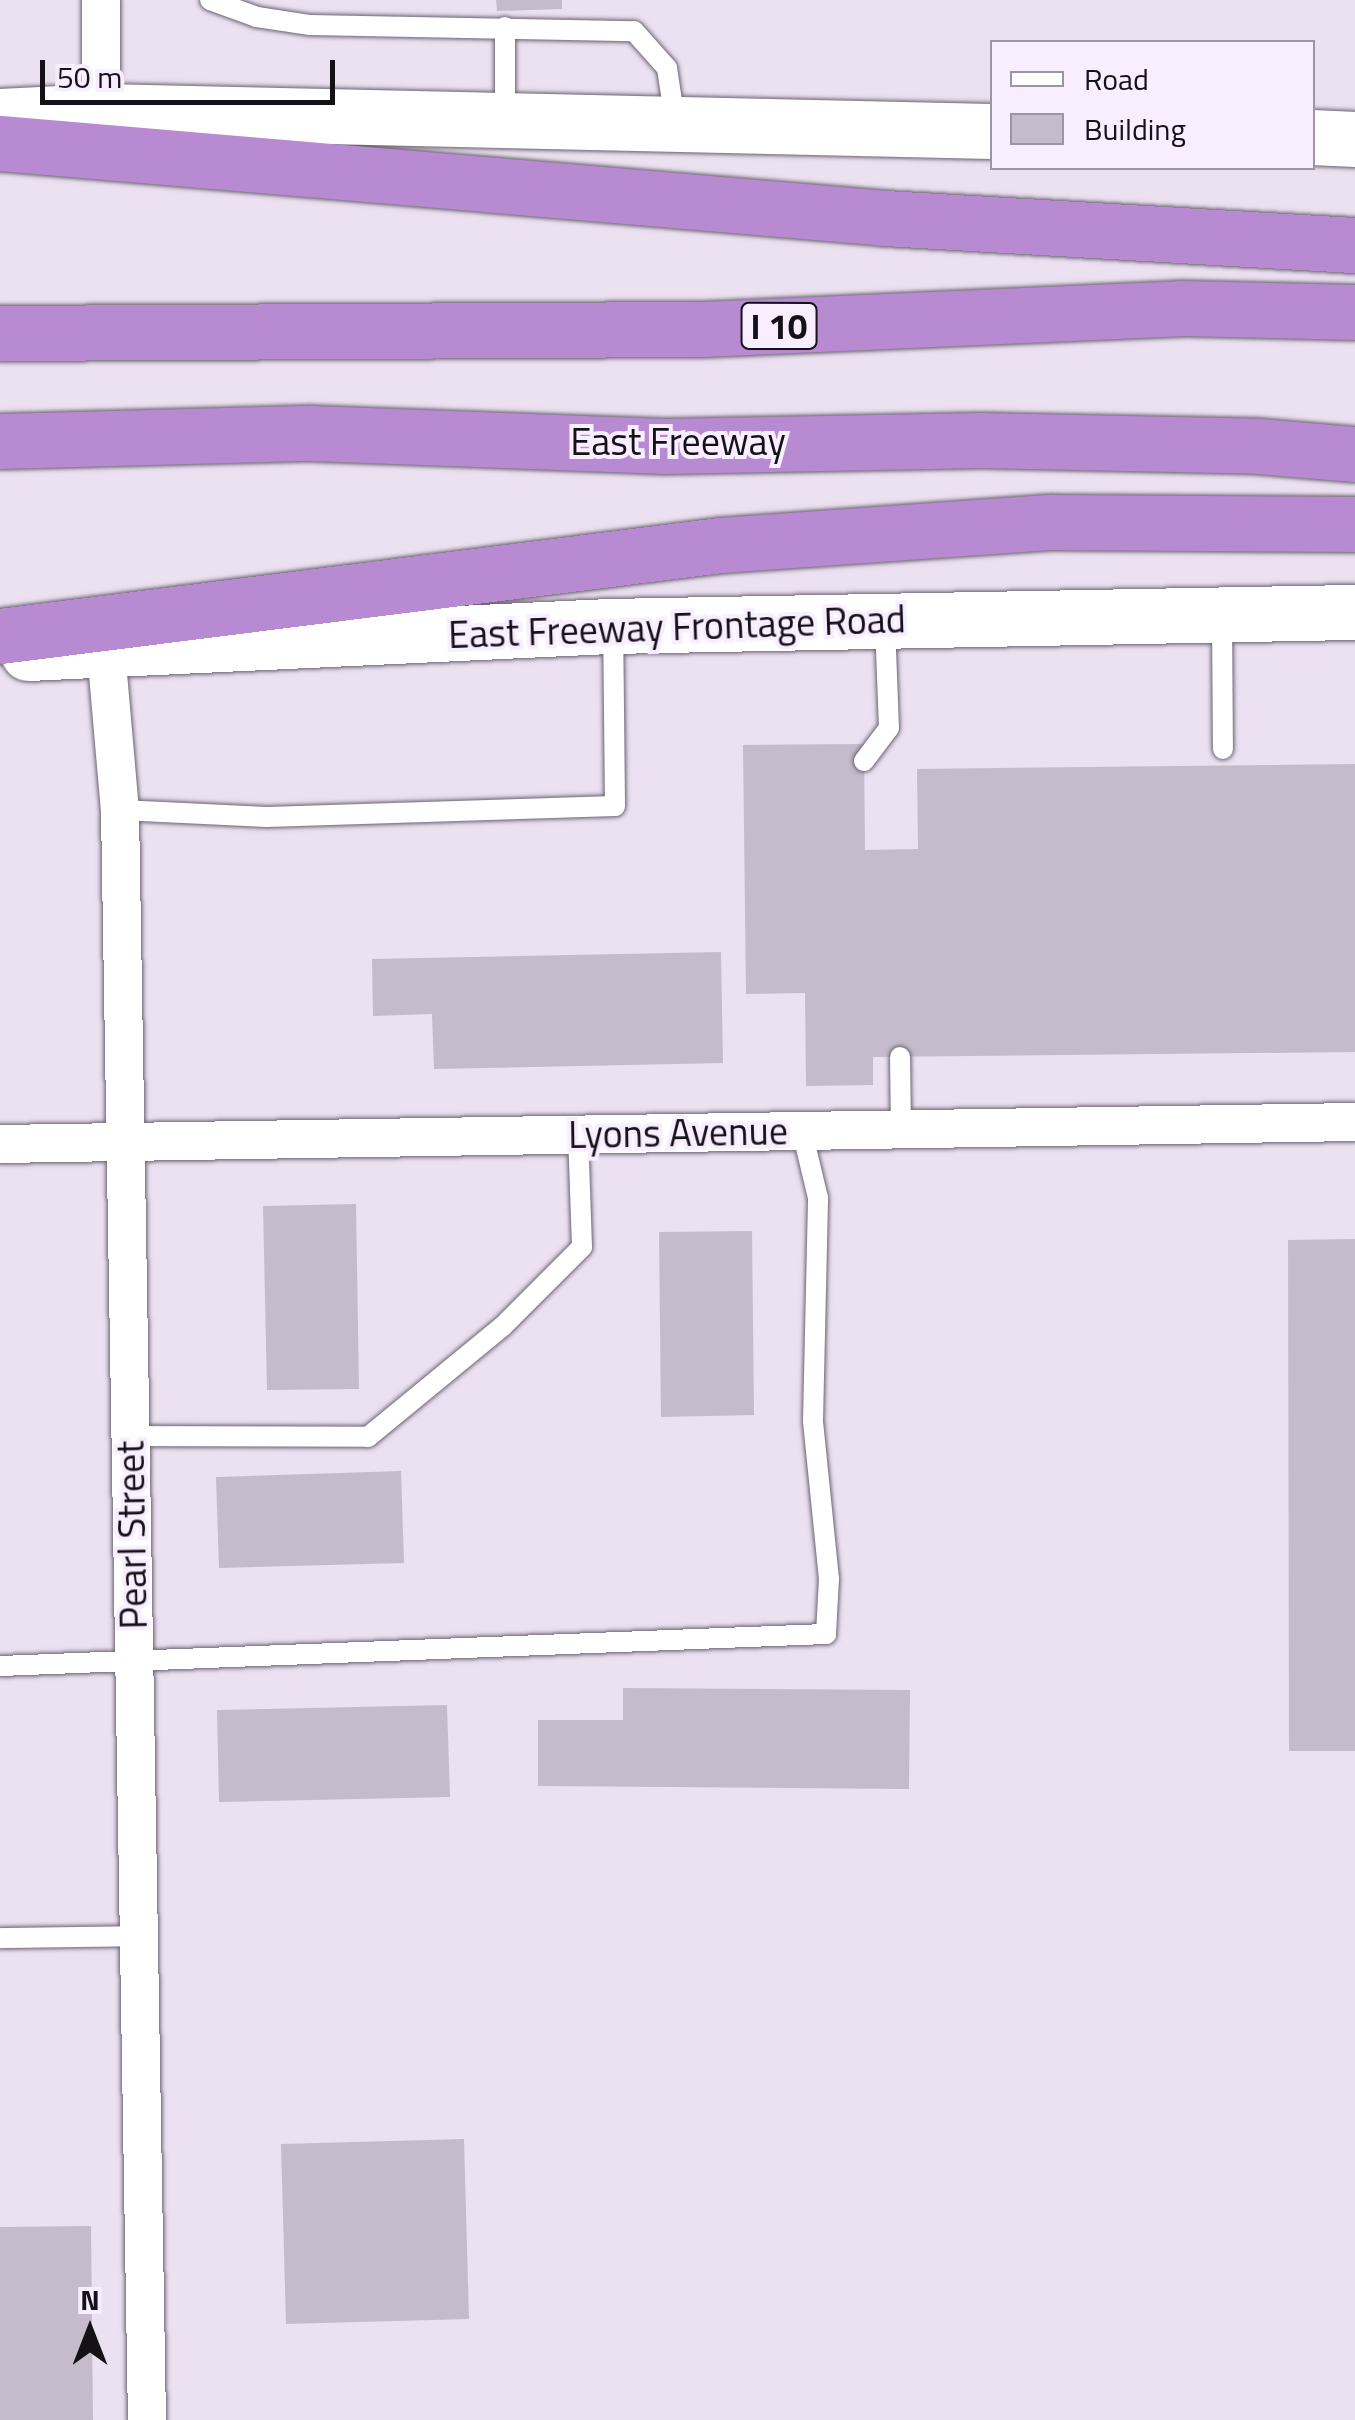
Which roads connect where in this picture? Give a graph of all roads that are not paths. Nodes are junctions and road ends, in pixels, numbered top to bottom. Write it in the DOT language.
graph roads {
  1 [pos="101,0"];
  2 [pos="210,0"];
  3 [pos="505,28"];
  4 [pos="101,111"];
  5 [pos="0,116"];
  6 [pos="505,119"];
  7 [pos="675,124"];
  8 [pos="990,131"];
  9 [pos="1315,138"];
  10 [pos="1355,139"];
  11 [pos="0,143"];
  12 [pos="1355,245"];
  13 [pos="1355,312"];
  14 [pos="0,333"];
  15 [pos="0,441"];
  16 [pos="1355,454"];
  17 [pos="1355,524"];
  18 [pos="1355,612"];
  19 [pos="1222,613"];
  20 [pos="885,620"];
  21 [pos="612,626"];
  22 [pos="0,636"];
  23 [pos="106,651"];
  24 [pos="0,654"];
  25 [pos="1224,749"];
  26 [pos="864,762"];
  27 [pos="120,810"];
  28 [pos="900,1057"];
  29 [pos="1355,1122"];
  30 [pos="901,1130"];
  31 [pos="802,1132"];
  32 [pos="578,1135"];
  33 [pos="126,1142"];
  34 [pos="0,1144"];
  35 [pos="130,1436"];
  36 [pos="135,1663"];
  37 [pos="0,1666"];
  38 [pos="139,1936"];
  39 [pos="0,1938"];
  40 [pos="147,2420"];
  1 -- 4 [label="street"];
  2 -- 3 [label="lane"];
  3 -- 6 [label="lane"];
  3 -- 7 [label="lane"];
  4 -- 5 [label="main road"];
  4 -- 6 [label="main road"];
  6 -- 7 [label="main road"];
  7 -- 8 [label="main road"];
  9 -- 10 [label="main road"];
  11 -- 12 [label="highway"];
  13 -- 14 [label="highway, I 10"];
  15 -- 16 [label="highway, East Freeway"];
  17 -- 22 [label="highway"];
  18 -- 19 [label="main road, East Freeway Frontage Road"];
  19 -- 20 [label="main road, East Freeway Frontage Road"];
  19 -- 25 [label="lane"];
  20 -- 21 [label="main road, East Freeway Frontage Road"];
  20 -- 26 [label="lane"];
  21 -- 23 [label="main road, East Freeway Frontage Road"];
  21 -- 27 [label="lane"];
  23 -- 24 [label="main road, East Freeway Frontage Road"];
  23 -- 27 [label="street, Pearl Street"];
  27 -- 33 [label="street, Pearl Street"];
  28 -- 30 [label="lane"];
  29 -- 30 [label="street, Lyons Avenue"];
  30 -- 31 [label="street, Lyons Avenue"];
  31 -- 32 [label="street, Lyons Avenue"];
  31 -- 36 [label="lane"];
  32 -- 33 [label="street, Lyons Avenue"];
  32 -- 35 [label="lane"];
  33 -- 34 [label="street, Lyons Avenue"];
  33 -- 35 [label="street, Pearl Street"];
  35 -- 36 [label="street, Pearl Street"];
  36 -- 37 [label="lane"];
  36 -- 38 [label="street, Pearl Street"];
  38 -- 39 [label="lane"];
  38 -- 40 [label="street, Pearl Street"];
}
